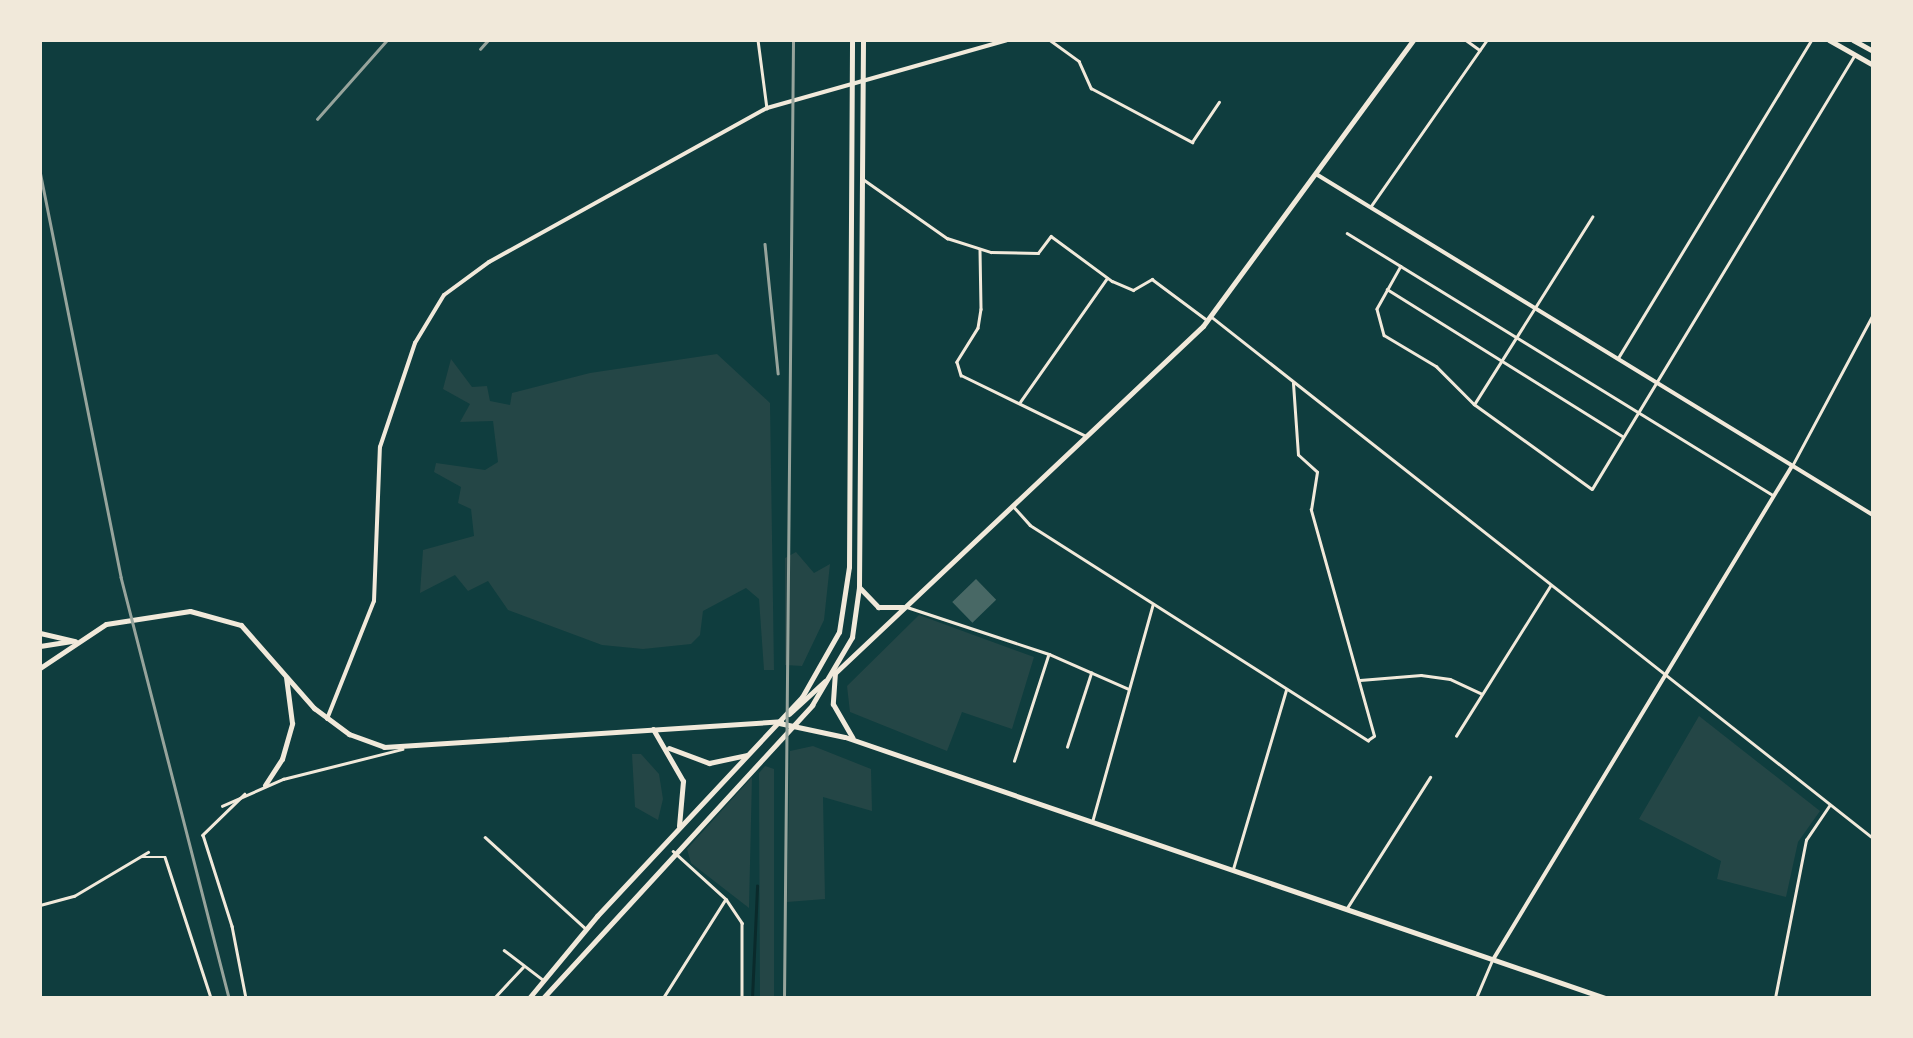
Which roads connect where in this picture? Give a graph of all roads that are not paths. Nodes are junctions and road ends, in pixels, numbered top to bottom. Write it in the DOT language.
graph roads {
  1 [pos="758,40"];
  2 [pos="852,40"];
  3 [pos="863,40"];
  4 [pos="1007,40"];
  5 [pos="1050,40"];
  6 [pos="1412,40"];
  7 [pos="1466,40"];
  8 [pos="1487,40"];
  9 [pos="1811,40"];
  10 [pos="1829,40"];
  11 [pos="1854,40"];
  12 [pos="1480,50"];
  13 [pos="1873,51"];
  14 [pos="1855,55"];
  15 [pos="1873,65"];
  16 [pos="863,81"];
  17 [pos="851,84"];
  18 [pos="1219,102"];
  19 [pos="767,108"];
  20 [pos="1316,174"];
  21 [pos="862,178"];
  22 [pos="1370,208"];
  23 [pos="1592,217"];
  24 [pos="1347,233"];
  25 [pos="980,248"];
  26 [pos="1401,266"];
  27 [pos="1107,278"];
  28 [pos="1387,289"];
  29 [pos="1534,308"];
  30 [pos="1873,314"];
  31 [pos="1210,319"];
  32 [pos="1516,337"];
  33 [pos="1617,359"];
  34 [pos="1502,361"];
  35 [pos="1293,382"];
  36 [pos="1656,382"];
  37 [pos="1020,403"];
  38 [pos="1474,404"];
  39 [pos="1638,412"];
  40 [pos="1086,436"];
  41 [pos="1623,437"];
  42 [pos="1792,466"];
  43 [pos="1774,496"];
  44 [pos="1012,506"];
  45 [pos="1873,515"];
  46 [pos="1551,585"];
  47 [pos="860,586"];
  48 [pos="1153,602"];
  49 [pos="906,606"];
  50 [pos="40,632"];
  51 [pos="74,641"];
  52 [pos="40,646"];
  53 [pos="1049,654"];
  54 [pos="280,666"];
  55 [pos="40,668"];
  56 [pos="1091,671"];
  57 [pos="836,672"];
  58 [pos="1666,675"];
  59 [pos="1358,680"];
  60 [pos="1287,688"];
  61 [pos="1129,690"];
  62 [pos="1482,694"];
  63 [pos="327,719"];
  64 [pos="779,723"];
  65 [pos="794,725"];
  66 [pos="652,730"];
  67 [pos="1456,736"];
  68 [pos="854,740"];
  69 [pos="668,747"];
  70 [pos="1067,747"];
  71 [pos="402,749"];
  72 [pos="746,755"];
  73 [pos="1014,761"];
  74 [pos="1430,777"];
  75 [pos="265,785"];
  76 [pos="246,794"];
  77 [pos="1830,804"];
  78 [pos="222,806"];
  79 [pos="1092,822"];
  80 [pos="678,829"];
  81 [pos="485,837"];
  82 [pos="1873,838"];
  83 [pos="673,850"];
  84 [pos="148,852"];
  85 [pos="141,857"];
  86 [pos="1232,870"];
  87 [pos="726,899"];
  88 [pos="40,905"];
  89 [pos="1346,909"];
  90 [pos="586,928"];
  91 [pos="504,950"];
  92 [pos="1492,960"];
  93 [pos="524,966"];
  94 [pos="543,980"];
  95 [pos="211,998"];
  96 [pos="246,998"];
  97 [pos="494,998"];
  98 [pos="529,998"];
  99 [pos="544,998"];
  100 [pos="663,998"];
  101 [pos="742,998"];
  102 [pos="1476,998"];
  103 [pos="1605,998"];
  104 [pos="1775,998"];
  1 -- 19 [label="street"];
  2 -- 17 [label="main road"];
  3 -- 16 [label="main road"];
  4 -- 16 [label="street"];
  5 -- 18 [label="street"];
  6 -- 20 [label="main road"];
  7 -- 12 [label="street"];
  8 -- 12 [label="street"];
  9 -- 33 [label="street"];
  10 -- 14 [label="main road"];
  11 -- 13 [label="main road"];
  12 -- 22 [label="street"];
  14 -- 15 [label="main road"];
  14 -- 36 [label="street"];
  16 -- 17 [label="street"];
  16 -- 21 [label="main road"];
  17 -- 19 [label="street"];
  17 -- 64 [label="main road"];
  19 -- 63 [label="street"];
  20 -- 22 [label="street"];
  20 -- 31 [label="main road"];
  21 -- 25 [label="street"];
  21 -- 47 [label="main road"];
  22 -- 29 [label="street"];
  23 -- 29 [label="street"];
  24 -- 26 [label="street"];
  25 -- 27 [label="street"];
  25 -- 37 [label="street"];
  26 -- 28 [label="street"];
  26 -- 32 [label="street"];
  27 -- 31 [label="street"];
  27 -- 37 [label="street"];
  28 -- 34 [label="street"];
  28 -- 38 [label="street"];
  29 -- 32 [label="street"];
  29 -- 33 [label="street"];
  30 -- 42 [label="street"];
  31 -- 35 [label="street"];
  31 -- 40 [label="main road"];
  32 -- 34 [label="street"];
  32 -- 39 [label="street"];
  33 -- 36 [label="street"];
  34 -- 38 [label="street"];
  34 -- 41 [label="street"];
  35 -- 46 [label="street"];
  35 -- 59 [label="street"];
  36 -- 39 [label="street"];
  36 -- 42 [label="street"];
  37 -- 40 [label="street"];
  38 -- 41 [label="street"];
  39 -- 41 [label="street"];
  39 -- 43 [label="street"];
  40 -- 44 [label="main road"];
  42 -- 43 [label="street"];
  42 -- 45 [label="street"];
  43 -- 58 [label="street"];
  44 -- 48 [label="street"];
  44 -- 49 [label="main road"];
  46 -- 58 [label="street"];
  46 -- 62 [label="street"];
  47 -- 49 [label="main road"];
  47 -- 57 [label="main road"];
  48 -- 60 [label="street"];
  48 -- 61 [label="street"];
  49 -- 53 [label="street"];
  49 -- 57 [label="main road"];
  50 -- 51 [label="main road"];
  51 -- 52 [label="main road"];
  51 -- 54 [label="main road"];
  51 -- 55 [label="main road"];
  53 -- 56 [label="street"];
  53 -- 73 [label="street"];
  54 -- 63 [label="main road"];
  54 -- 75 [label="main road"];
  56 -- 61 [label="street"];
  56 -- 70 [label="street"];
  57 -- 64 [label="main road"];
  57 -- 65 [label="main road"];
  57 -- 68 [label="main road"];
  58 -- 77 [label="street"];
  58 -- 92 [label="street"];
  59 -- 60 [label="street"];
  59 -- 62 [label="street"];
  60 -- 86 [label="street"];
  61 -- 79 [label="street"];
  62 -- 67 [label="street"];
  63 -- 71 [label="main road"];
  64 -- 65 [label="main road"];
  64 -- 66 [label="main road"];
  64 -- 72 [label="main road"];
  65 -- 68 [label="main road"];
  65 -- 83 [label="main road"];
  66 -- 69 [label="main road"];
  66 -- 71 [label="main road"];
  68 -- 79 [label="main road"];
  69 -- 72 [label="main road"];
  69 -- 80 [label="main road"];
  71 -- 75 [label="street"];
  72 -- 80 [label="main road"];
  74 -- 89 [label="street"];
  75 -- 76 [label="street"];
  76 -- 78 [label="street"];
  76 -- 96 [label="street"];
  77 -- 82 [label="street"];
  77 -- 104 [label="street"];
  79 -- 86 [label="main road"];
  80 -- 90 [label="main road"];
  81 -- 90 [label="street"];
  83 -- 87 [label="street"];
  83 -- 99 [label="main road"];
  84 -- 85 [label="street"];
  85 -- 88 [label="street"];
  85 -- 95 [label="street"];
  86 -- 89 [label="main road"];
  87 -- 100 [label="street"];
  87 -- 101 [label="street"];
  89 -- 92 [label="main road"];
  90 -- 94 [label="main road"];
  91 -- 93 [label="street"];
  92 -- 102 [label="street"];
  92 -- 103 [label="main road"];
  93 -- 94 [label="street"];
  93 -- 97 [label="street"];
  94 -- 98 [label="main road"];
}
